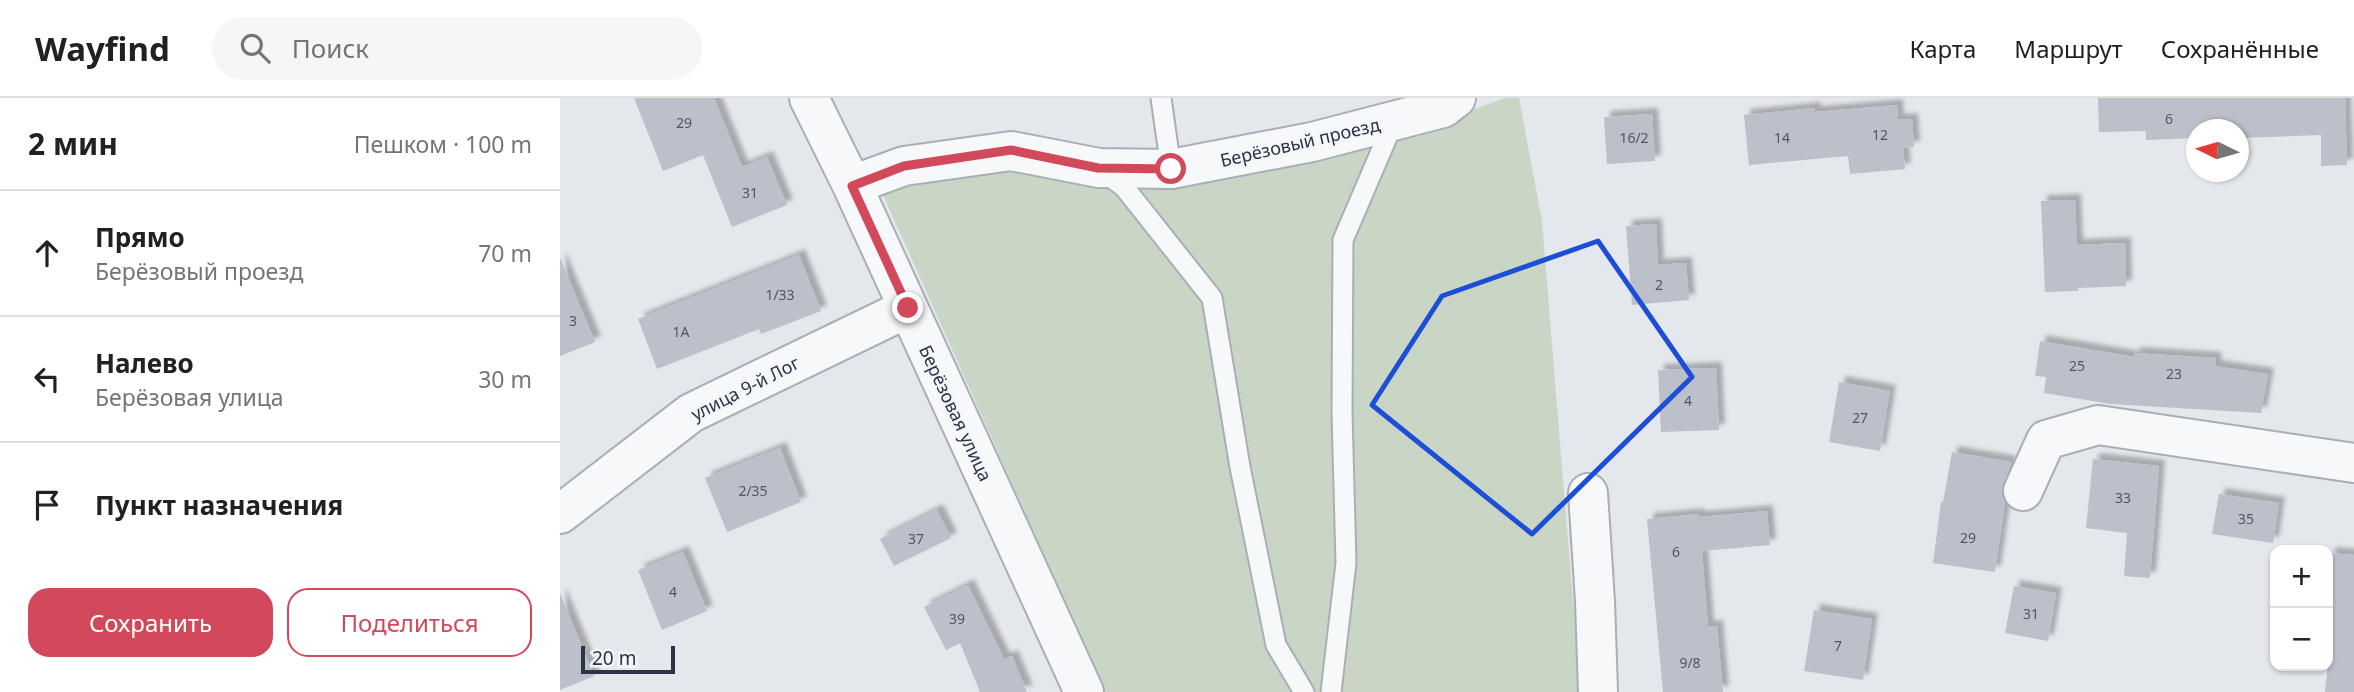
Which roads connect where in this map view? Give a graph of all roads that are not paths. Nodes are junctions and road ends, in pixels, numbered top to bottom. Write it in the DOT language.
graph roads {
  1 [pos="809,98"];
  2 [pos="1161,98"];
  3 [pos="1455,98"];
  4 [pos="1394,121"];
  5 [pos="1098,168"];
  6 [pos="1171,169"];
  7 [pos="852,186"];
  8 [pos="908,308"];
  9 [pos="2354,463"];
  10 [pos="2023,491"];
  11 [pos="1588,493"];
  12 [pos="560,514"];
  13 [pos="1084,692"];
  14 [pos="1304,692"];
  15 [pos="1331,692"];
  16 [pos="1598,692"];
  1 -- 7 [label="street, Берёзовая улица"];
  2 -- 6 [label="lane"];
  3 -- 4 [label="street, Берёзовый проезд"];
  4 -- 6 [label="street, Берёзовый проезд"];
  4 -- 15 [label="lane"];
  5 -- 6 [label="street, Берёзовый проезд"];
  5 -- 7 [label="street, Берёзовый проезд"];
  5 -- 14 [label="lane"];
  7 -- 8 [label="street, Берёзовая улица"];
  8 -- 12 [label="street, улица 9-й Лог"];
  8 -- 13 [label="street, Берёзовая улица"];
  9 -- 10 [label="street"];
  11 -- 16 [label="street"];
}
